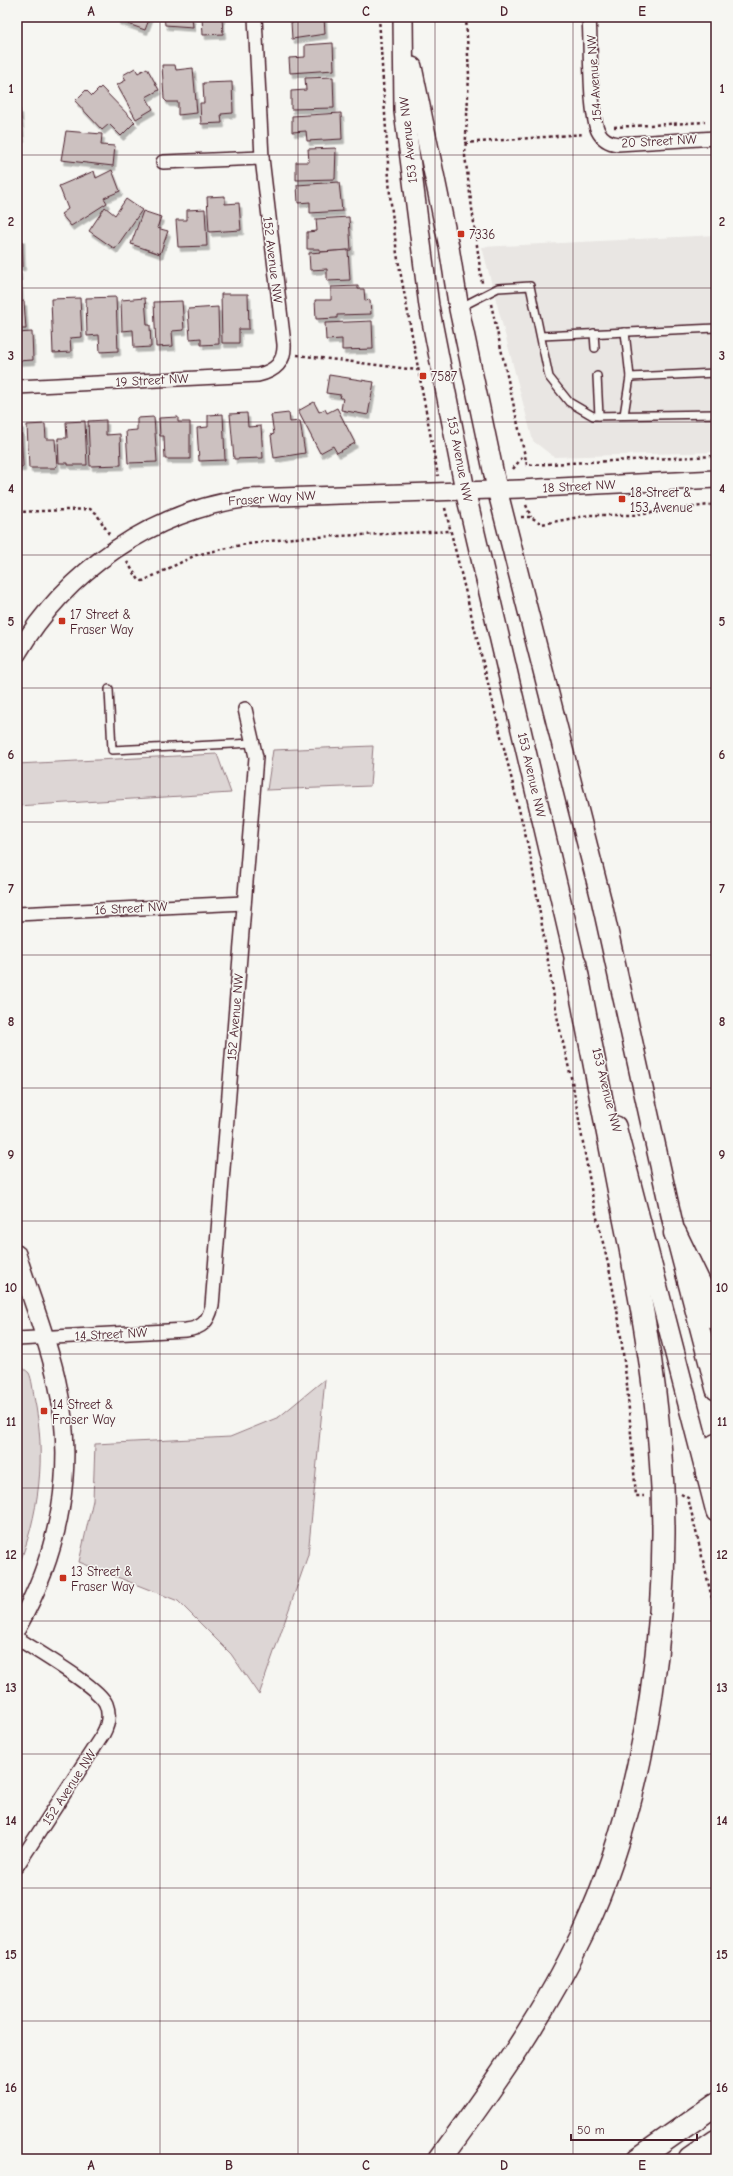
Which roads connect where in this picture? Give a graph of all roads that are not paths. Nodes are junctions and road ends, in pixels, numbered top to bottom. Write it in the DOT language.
graph roads {
  1 [pos="255,17"];
  2 [pos="589,17"];
  3 [pos="403,23"];
  4 [pos="603,138"];
  5 [pos="716,138"];
  6 [pos="262,158"];
  7 [pos="163,162"];
  8 [pos="459,308"];
  9 [pos="716,328"];
  10 [pos="625,332"];
  11 [pos="594,333"];
  12 [pos="541,336"];
  13 [pos="595,348"];
  14 [pos="283,356"];
  15 [pos="716,373"];
  16 [pos="597,376"];
  17 [pos="630,377"];
  18 [pos="17,387"];
  19 [pos="716,414"];
  20 [pos="624,415"];
  21 [pos="600,416"];
  22 [pos="716,479"];
  23 [pos="465,490"];
  24 [pos="497,490"];
  25 [pos="17,654"];
  26 [pos="109,690"];
  27 [pos="245,709"];
  28 [pos="253,743"];
  29 [pos="244,903"];
  30 [pos="17,914"];
  31 [pos="575,963"];
  32 [pos="675,1233"];
  33 [pos="17,1254"];
  34 [pos="716,1318"];
  35 [pos="204,1324"];
  36 [pos="44,1337"];
  37 [pos="17,1339"];
  38 [pos="716,1390"];
  39 [pos="716,1445"];
  40 [pos="707,1473"];
  41 [pos="716,1512"];
  42 [pos="17,1628"];
  43 [pos="17,1638"];
  44 [pos="17,1866"];
  45 [pos="716,2104"];
  46 [pos="716,2141"];
  47 [pos="440,2159"];
  48 [pos="638,2159"];
  49 [pos="690,2159"];
  1 -- 6 [label="street, 152 Avenue NW"];
  2 -- 4 [label="street, 154 Avenue NW"];
  3 -- 8 [label="main road, 153 Avenue NW"];
  3 -- 23 [label="main road, 153 Avenue NW"];
  4 -- 5 [label="street, 20 Street NW"];
  6 -- 7 [label="street"];
  6 -- 14 [label="street, 152 Avenue NW"];
  8 -- 12 [label="lane"];
  8 -- 24 [label="main road, 153 Avenue NW"];
  9 -- 10 [label="lane"];
  10 -- 11 [label="lane"];
  10 -- 17 [label="lane"];
  11 -- 12 [label="lane"];
  11 -- 13 [label="lane"];
  12 -- 21 [label="lane"];
  14 -- 18 [label="street, 19 Street NW"];
  15 -- 17 [label="lane"];
  16 -- 21 [label="lane"];
  17 -- 20 [label="lane"];
  19 -- 20 [label="lane"];
  20 -- 21 [label="lane"];
  22 -- 24 [label="street, 18 Street NW"];
  23 -- 24 [label="street, 18 Street NW"];
  23 -- 25 [label="street, Fraser Way NW"];
  23 -- 31 [label="main road, 153 Avenue NW"];
  24 -- 32 [label="main road, 153 Avenue NW"];
  26 -- 28 [label="lane"];
  27 -- 28 [label="street, 152 Avenue NW"];
  28 -- 29 [label="street, 152 Avenue NW"];
  29 -- 30 [label="street, 16 Street NW"];
  29 -- 35 [label="street, 152 Avenue NW"];
  31 -- 40 [label="main road, 153 Avenue NW"];
  31 -- 47 [label="highway"];
  32 -- 34 [label="highway"];
  32 -- 38 [label="main road, 153 Avenue NW"];
  33 -- 36 [label="street"];
  35 -- 36 [label="street, 14 Street NW"];
  36 -- 37 [label="street, 14 Street NW"];
  36 -- 42 [label="street"];
  39 -- 40 [label="highway"];
  40 -- 41 [label="main road, 153 Avenue NW"];
  43 -- 44 [label="street, 152 Avenue NW"];
  45 -- 48 [label="highway"];
  46 -- 49 [label="highway"];
}
